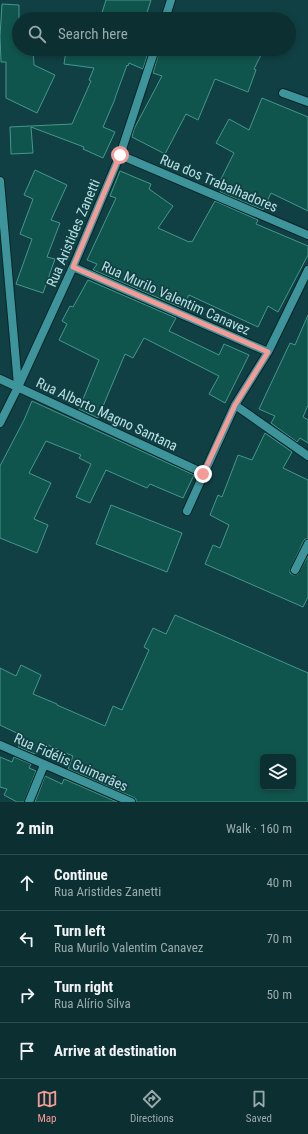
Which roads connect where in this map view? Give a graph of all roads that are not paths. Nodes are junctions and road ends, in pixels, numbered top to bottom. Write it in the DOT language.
graph roads {
  1 [pos="171,0"];
  2 [pos="167,12"];
  3 [pos="153,56"];
  4 [pos="283,93"];
  5 [pos="308,102"];
  6 [pos="120,155"];
  7 [pos="0,181"];
  8 [pos="308,235"];
  9 [pos="73,267"];
  10 [pos="308,270"];
  11 [pos="268,352"];
  12 [pos="0,379"];
  13 [pos="18,387"];
  14 [pos="235,405"];
  15 [pos="0,423"];
  16 [pos="308,456"];
  17 [pos="203,474"];
  18 [pos="187,511"];
  19 [pos="308,544"];
  20 [pos="295,570"];
  21 [pos="0,745"];
  22 [pos="44,765"];
  23 [pos="29,802"];
  24 [pos="131,802"];
  1 -- 2 [label="street"];
  3 -- 6 [label="street, Rua Aristides Zanetti"];
  4 -- 5 [label="street"];
  6 -- 8 [label="street, Rua dos Trabalhadores"];
  6 -- 9 [label="street, Rua Aristides Zanetti"];
  7 -- 13 [label="street"];
  9 -- 11 [label="street, Rua Murilo Valentim Canavez"];
  9 -- 13 [label="street, Rua Aristides Zanetti"];
  10 -- 11 [label="street"];
  11 -- 14 [label="street"];
  12 -- 13 [label="street, Rua Alberto Magno Santana"];
  13 -- 15 [label="street, Rua Aristides Zanetti"];
  13 -- 17 [label="street, Rua Alberto Magno Santana"];
  14 -- 16 [label="street"];
  14 -- 17 [label="street"];
  17 -- 18 [label="street"];
  19 -- 20 [label="street"];
  21 -- 22 [label="street, Rua Fidélis Guimarães"];
  22 -- 23 [label="street"];
  22 -- 24 [label="street, Rua Fidélis Guimarães"];
}
